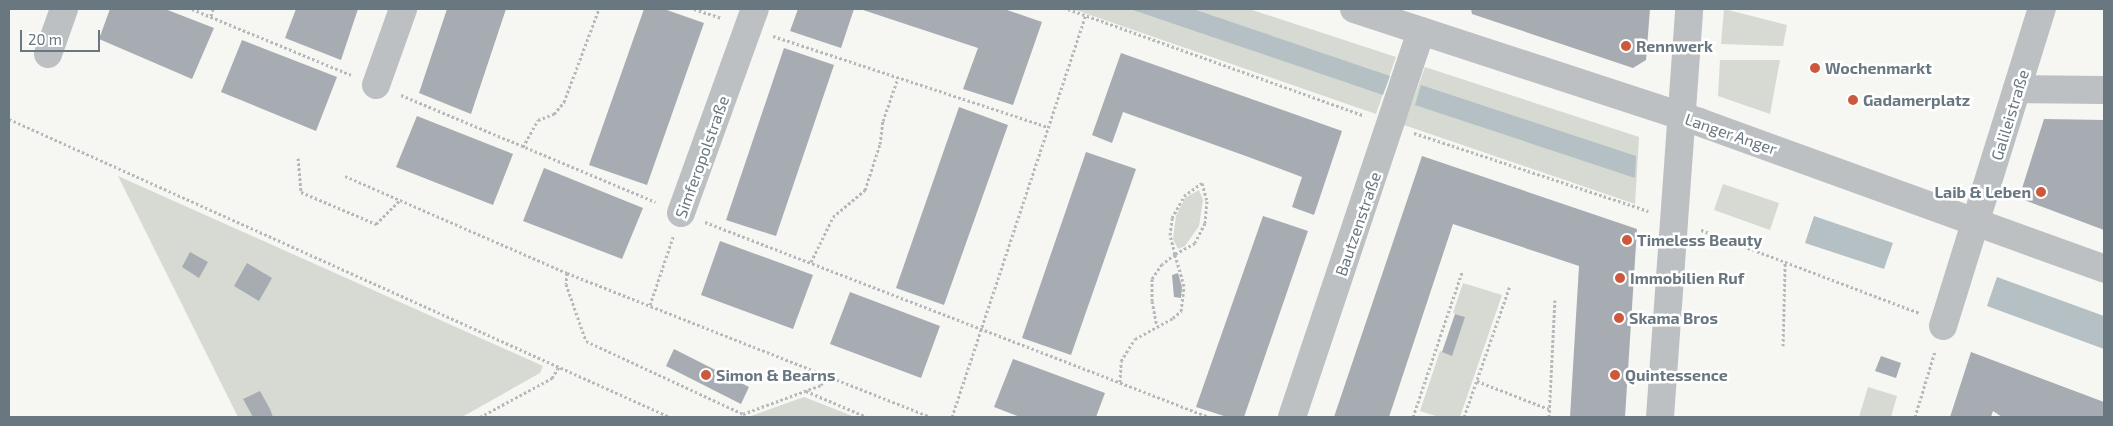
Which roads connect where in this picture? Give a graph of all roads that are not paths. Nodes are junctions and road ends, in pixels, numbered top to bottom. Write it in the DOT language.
graph roads {
  1 [pos="64,9"];
  2 [pos="403,9"];
  3 [pos="1354,9"];
  4 [pos="1689,9"];
  5 [pos="2042,9"];
  6 [pos="752,18"];
  7 [pos="1421,31"];
  8 [pos="48,54"];
  9 [pos="376,85"];
  10 [pos="2017,89"];
  11 [pos="2104,90"];
  12 [pos="1681,116"];
  13 [pos="681,213"];
  14 [pos="1976,221"];
  15 [pos="2104,269"];
  16 [pos="1944,326"];
  17 [pos="1292,417"];
  18 [pos="1660,417"];
  1 -- 8 [label="street"];
  2 -- 9 [label="street"];
  3 -- 7 [label="street, Langer Anger"];
  4 -- 12 [label="street"];
  5 -- 10 [label="street, Galileistraße"];
  6 -- 13 [label="street, Simferopolstraße"];
  7 -- 12 [label="street, Langer Anger"];
  7 -- 17 [label="street, Bautzenstraße"];
  10 -- 11 [label="street"];
  10 -- 14 [label="street, Galileistraße"];
  12 -- 14 [label="street, Langer Anger"];
  12 -- 18 [label="street"];
  14 -- 15 [label="street, Langer Anger"];
  14 -- 16 [label="street, Galileistraße"];
}
